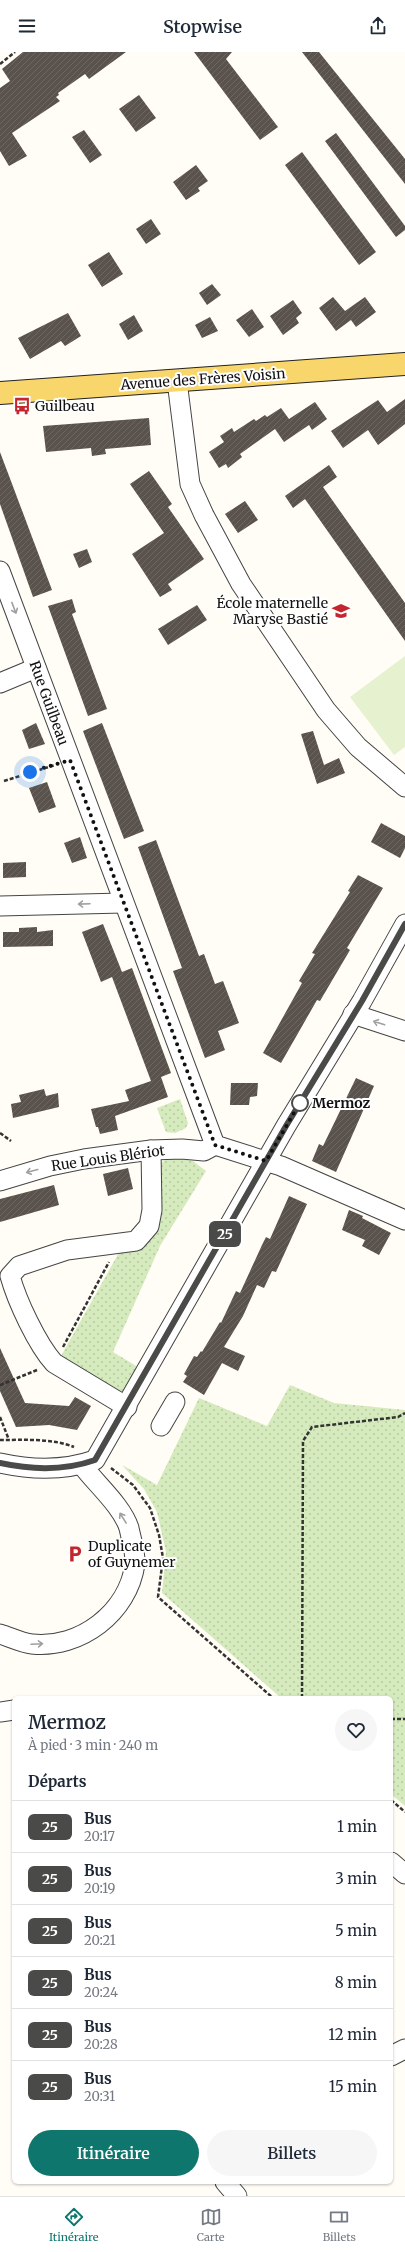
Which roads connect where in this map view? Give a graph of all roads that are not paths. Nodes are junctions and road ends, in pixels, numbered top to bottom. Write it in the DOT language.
graph roads {
  1 [pos="405,364"];
  2 [pos="177,380"];
  3 [pos="0,393"];
  4 [pos="0,572"];
  5 [pos="36,668"];
  6 [pos="0,683"];
  7 [pos="405,786"];
  8 [pos="123,902"];
  9 [pos="0,906"];
  10 [pos="405,924"];
  11 [pos="353,1014"];
  12 [pos="405,1032"];
  13 [pos="215,1145"];
  14 [pos="151,1150"];
  15 [pos="266,1161"];
  16 [pos="0,1181"];
  17 [pos="405,1220"];
  18 [pos="175,1402"];
  19 [pos="127,1407"];
  20 [pos="161,1426"];
  21 [pos="0,1463"];
  22 [pos="82,1465"];
  23 [pos="0,1634"];
  24 [pos="12,1710"];
  25 [pos="0,1712"];
  26 [pos="393,1864"];
  27 [pos="405,1874"];
  28 [pos="405,2049"];
  29 [pos="393,2055"];
  30 [pos="227,2184"];
  31 [pos="237,2196"];
  1 -- 2 [label="main road, Avenue des Frères Voisin"];
  2 -- 3 [label="main road, Avenue des Frères Voisin"];
  2 -- 7 [label="street"];
  4 -- 5 [label="street, Rue Guilbeau, one-way"];
  5 -- 6 [label="street"];
  5 -- 8 [label="street, Rue Guilbeau"];
  8 -- 9 [label="street, one-way"];
  8 -- 13 [label="street, Rue Guilbeau"];
  10 -- 11 [label="street"];
  12 -- 11 [label="street, one-way"];
  11 -- 15 [label="street"];
  13 -- 14 [label="street, Rue Louis Blériot"];
  13 -- 15 [label="street"];
  14 -- 16 [label="street, Rue Louis Blériot, one-way"];
  14 -- 19 [label="street"];
  15 -- 17 [label="street"];
  15 -- 19 [label="street"];
  18 -- 20 [label="street"];
  19 -- 22 [label="street"];
  21 -- 22 [label="street"];
  23 -- 22 [label="street, one-way"];
  24 -- 25 [label="street"];
  26 -- 27 [label="street"];
  28 -- 29 [label="street"];
  30 -- 31 [label="street"];
}
